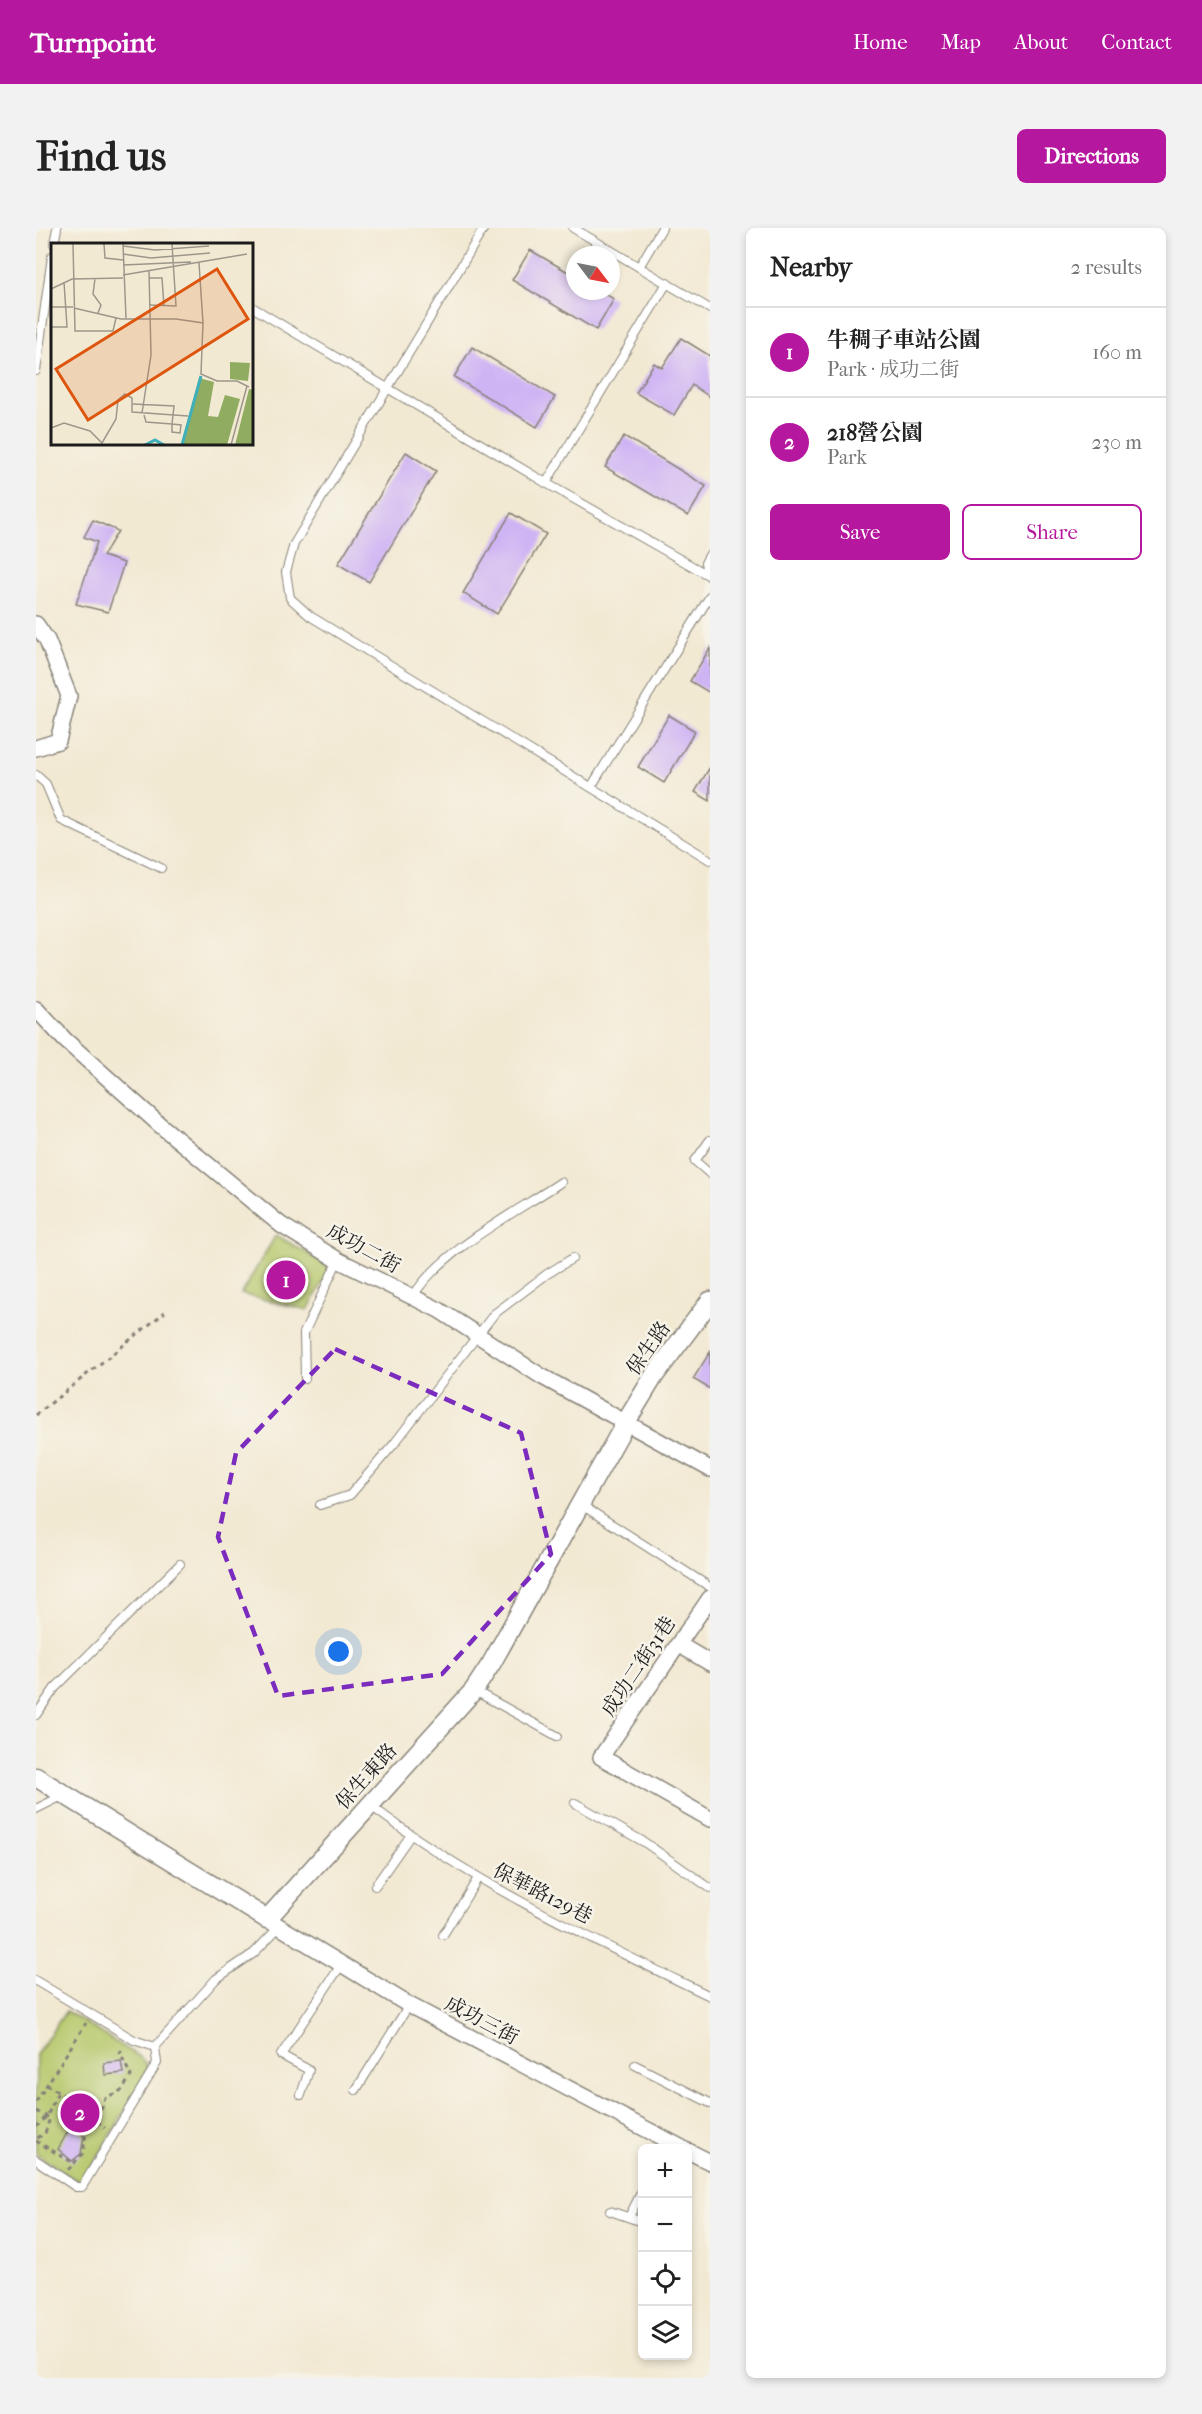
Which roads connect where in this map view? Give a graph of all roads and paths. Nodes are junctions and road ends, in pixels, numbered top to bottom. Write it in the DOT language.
graph roads {
  1 [pos="57,228"];
  2 [pos="484,228"];
  3 [pos="573,228"];
  4 [pos="662,228"];
  5 [pos="54,243"];
  6 [pos="51,263"];
  7 [pos="639,267"];
  8 [pos="667,284"];
  9 [pos="254,308"];
  10 [pos="710,309"];
  11 [pos="36,371"];
  12 [pos="389,387"];
  13 [pos="546,483"];
  14 [pos="710,554"];
  15 [pos="708,576"];
  16 [pos="710,596"];
  17 [pos="36,624"];
  18 [pos="36,748"];
  19 [pos="36,775"];
  20 [pos="591,787"];
  21 [pos="710,860"];
  22 [pos="161,868"];
  23 [pos="36,1009"];
  24 [pos="710,1140"];
  25 [pos="710,1174"];
  26 [pos="561,1182"];
  27 [pos="573,1258"];
  28 [pos="338,1260"];
  29 [pos="412,1297"];
  30 [pos="710,1301"];
  31 [pos="165,1312"];
  32 [pos="477,1335"];
  33 [pos="305,1379"];
  34 [pos="36,1415"];
  35 [pos="626,1422"];
  36 [pos="710,1468"];
  37 [pos="320,1504"];
  38 [pos="580,1504"];
  39 [pos="180,1564"];
  40 [pos="710,1587"];
  41 [pos="710,1598"];
  42 [pos="678,1644"];
  43 [pos="710,1663"];
  44 [pos="474,1690"];
  45 [pos="36,1715"];
  46 [pos="557,1736"];
  47 [pos="36,1777"];
  48 [pos="64,1796"];
  49 [pos="575,1803"];
  50 [pos="370,1805"];
  51 [pos="36,1809"];
  52 [pos="710,1819"];
  53 [pos="410,1836"];
  54 [pos="478,1878"];
  55 [pos="375,1886"];
  56 [pos="710,1888"];
  57 [pos="273,1923"];
  58 [pos="443,1935"];
  59 [pos="341,1965"];
  60 [pos="36,1981"];
  61 [pos="710,1996"];
  62 [pos="409,2005"];
  63 [pos="92,2014"];
  64 [pos="130,2037"];
  65 [pos="155,2047"];
  66 [pos="635,2065"];
  67 [pos="46,2085"];
  68 [pos="356,2090"];
  69 [pos="58,2092"];
  70 [pos="301,2095"];
  71 [pos="85,2096"];
  72 [pos="36,2102"];
  73 [pos="710,2103"];
  74 [pos="78,2105"];
  75 [pos="36,2111"];
  76 [pos="47,2116"];
  77 [pos="97,2122"];
  78 [pos="36,2127"];
  79 [pos="114,2134"];
  80 [pos="36,2140"];
  81 [pos="663,2144"];
  82 [pos="692,2153"];
  83 [pos="36,2160"];
  84 [pos="710,2162"];
  85 [pos="75,2164"];
  86 [pos="60,2176"];
  87 [pos="638,2198"];
  88 [pos="610,2211"];
  89 [pos="629,2217"];
  90 [pos="638,2220"];
  1 -- 5 [label="lane"];
  2 -- 12 [label="lane"];
  3 -- 7 [label="lane"];
  4 -- 7 [label="lane"];
  6 -- 11 [label="lane"];
  7 -- 8 [label="lane"];
  8 -- 10 [label="lane"];
  8 -- 13 [label="lane"];
  9 -- 12 [label="lane"];
  12 -- 13 [label="lane"];
  12 -- 20 [label="lane"];
  13 -- 15 [label="lane"];
  14 -- 15 [label="lane"];
  16 -- 20 [label="lane"];
  17 -- 18 [label="street"];
  19 -- 22 [label="lane"];
  20 -- 21 [label="lane"];
  23 -- 28 [label="street, 成功二街"];
  24 -- 25 [label="lane"];
  26 -- 29 [label="lane"];
  27 -- 32 [label="lane"];
  28 -- 29 [label="street, 成功二街"];
  28 -- 33 [label="lane"];
  29 -- 32 [label="street, 成功二街"];
  30 -- 35 [label="street, 保生路"];
  31 -- 34 [label="path"];
  32 -- 35 [label="street, 成功二街"];
  32 -- 37 [label="lane"];
  35 -- 36 [label="street, 成功二街"];
  35 -- 38 [label="street, 保生東路"];
  38 -- 40 [label="lane"];
  38 -- 44 [label="street, 保生東路"];
  39 -- 45 [label="lane"];
  41 -- 42 [label="street, 成功二街31巷"];
  42 -- 43 [label="street"];
  42 -- 52 [label="street, 成功二街31巷"];
  44 -- 46 [label="lane"];
  44 -- 50 [label="street, 保生東路"];
  47 -- 48 [label="street"];
  48 -- 51 [label="lane"];
  48 -- 57 [label="street"];
  49 -- 56 [label="lane"];
  50 -- 53 [label="lane, 保華路129巷"];
  50 -- 57 [label="street, 保生東路"];
  53 -- 54 [label="lane, 保華路129巷"];
  53 -- 55 [label="lane"];
  54 -- 58 [label="lane"];
  54 -- 61 [label="lane, 保華路129巷"];
  57 -- 59 [label="street, 成功三街"];
  57 -- 65 [label="lane"];
  59 -- 62 [label="street, 成功三街"];
  59 -- 70 [label="lane"];
  60 -- 63 [label="lane"];
  62 -- 68 [label="lane"];
  62 -- 81 [label="street, 成功三街"];
  63 -- 64 [label="lane"];
  63 -- 67 [label="path"];
  64 -- 65 [label="lane"];
  64 -- 77 [label="path"];
  65 -- 79 [label="lane"];
  66 -- 73 [label="lane"];
  67 -- 69 [label="path"];
  67 -- 72 [label="path"];
  69 -- 74 [label="path"];
  69 -- 76 [label="path"];
  71 -- 74 [label="path"];
  74 -- 77 [label="path"];
  75 -- 76 [label="path"];
  76 -- 78 [label="path"];
  76 -- 80 [label="path"];
  77 -- 79 [label="path"];
  77 -- 85 [label="path"];
  79 -- 86 [label="lane"];
  80 -- 85 [label="path"];
  82 -- 84 [label="street"];
  83 -- 86 [label="lane"];
  85 -- 86 [label="path"];
  87 -- 89 [label="lane"];
  88 -- 89 [label="lane"];
  89 -- 90 [label="lane"];
}
